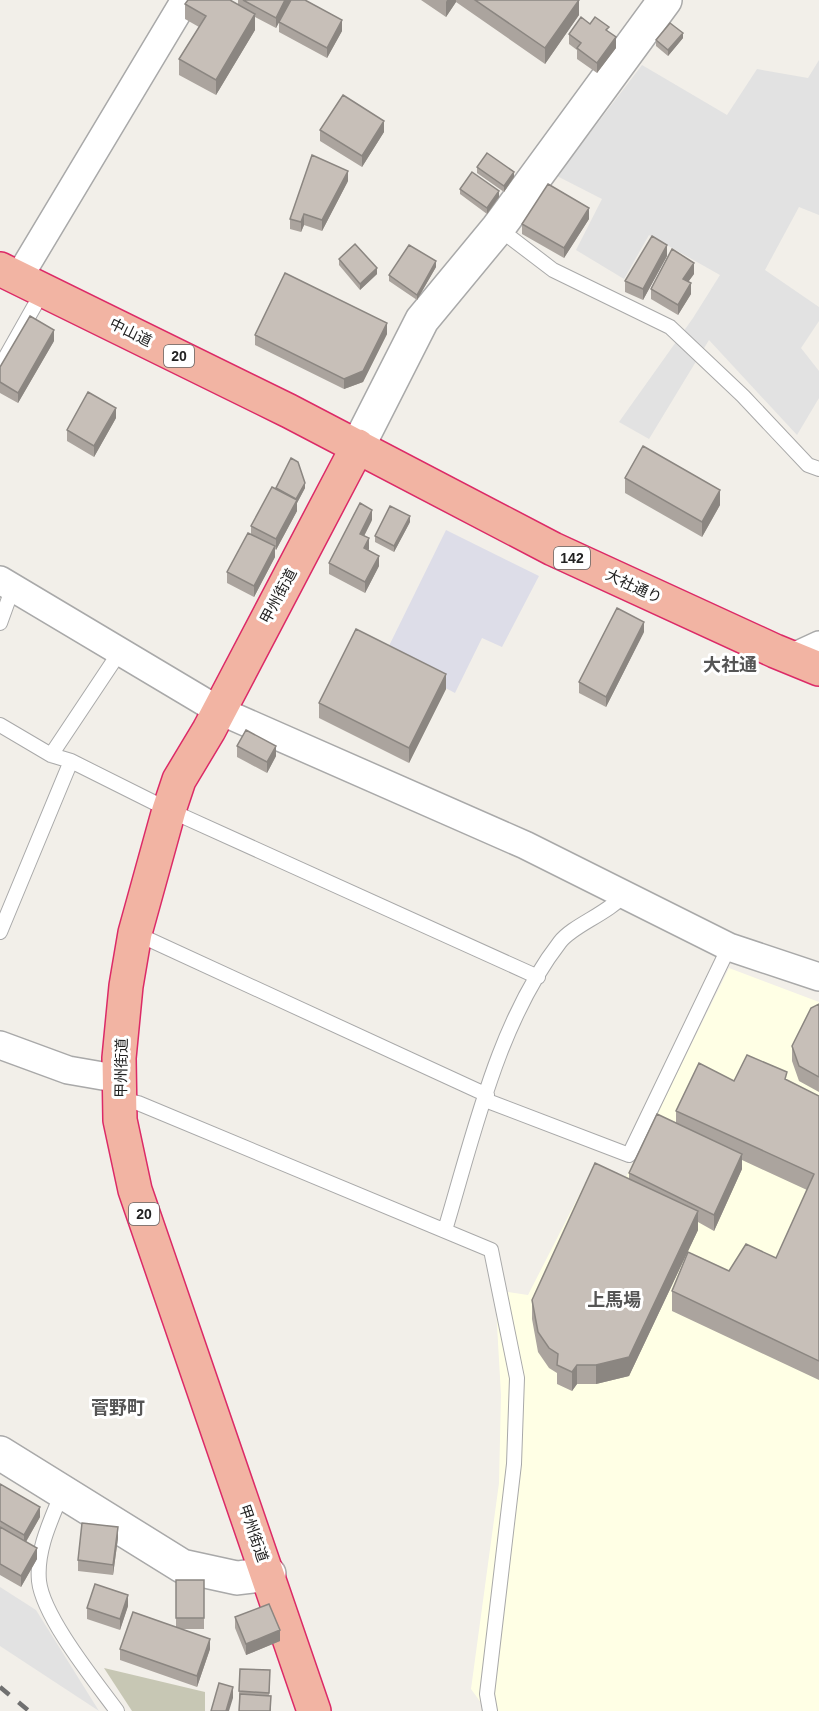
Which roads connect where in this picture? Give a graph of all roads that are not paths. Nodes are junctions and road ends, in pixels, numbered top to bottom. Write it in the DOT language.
graph roads {
  1 [pos="184,0"];
  2 [pos="665,0"];
  3 [pos="498,228"];
  4 [pos="21,278"];
  5 [pos="0,367"];
  6 [pos="358,446"];
  7 [pos="819,469"];
  8 [pos="7,584"];
  9 [pos="0,623"];
  10 [pos="121,650"];
  11 [pos="810,657"];
  12 [pos="219,710"];
  13 [pos="0,725"];
  14 [pos="51,755"];
  15 [pos="70,761"];
  16 [pos="169,810"];
  17 [pos="626,893"];
  18 [pos="0,932"];
  19 [pos="135,933"];
  20 [pos="729,947"];
  21 [pos="538,977"];
  22 [pos="819,977"];
  23 [pos="0,1045"];
  24 [pos="120,1089"];
  25 [pos="486,1098"];
  26 [pos="445,1230"];
  27 [pos="0,1453"];
  28 [pos="62,1492"];
  29 [pos="269,1575"];
  30 [pos="117,1711"];
  31 [pos="314,1711"];
  32 [pos="490,1711"];
  1 -- 4 [label="street"];
  2 -- 3 [label="street"];
  3 -- 6 [label="street"];
  3 -- 7 [label="lane"];
  4 -- 5 [label="lane"];
  4 -- 6 [label="highway, 中山道 / 20"];
  6 -- 11 [label="highway, 大社通り / 142"];
  6 -- 12 [label="highway, 甲州街道 / 20"];
  8 -- 9 [label="lane"];
  8 -- 10 [label="street"];
  10 -- 12 [label="street"];
  10 -- 14 [label="lane"];
  12 -- 16 [label="highway, 甲州街道 / 20"];
  12 -- 17 [label="street"];
  13 -- 14 [label="lane"];
  14 -- 15 [label="lane"];
  15 -- 16 [label="lane"];
  15 -- 18 [label="lane"];
  16 -- 19 [label="highway, 甲州街道 / 20"];
  16 -- 21 [label="lane"];
  17 -- 20 [label="street"];
  17 -- 21 [label="lane"];
  19 -- 24 [label="highway, 甲州街道 / 20"];
  19 -- 25 [label="lane"];
  20 -- 22 [label="street"];
  20 -- 25 [label="lane"];
  21 -- 25 [label="lane"];
  23 -- 24 [label="street"];
  24 -- 26 [label="lane"];
  24 -- 29 [label="highway, 甲州街道 / 20"];
  25 -- 26 [label="lane"];
  26 -- 32 [label="lane"];
  27 -- 28 [label="street"];
  28 -- 29 [label="street"];
  28 -- 30 [label="lane"];
  29 -- 31 [label="highway, 甲州街道 / 20"];
}
